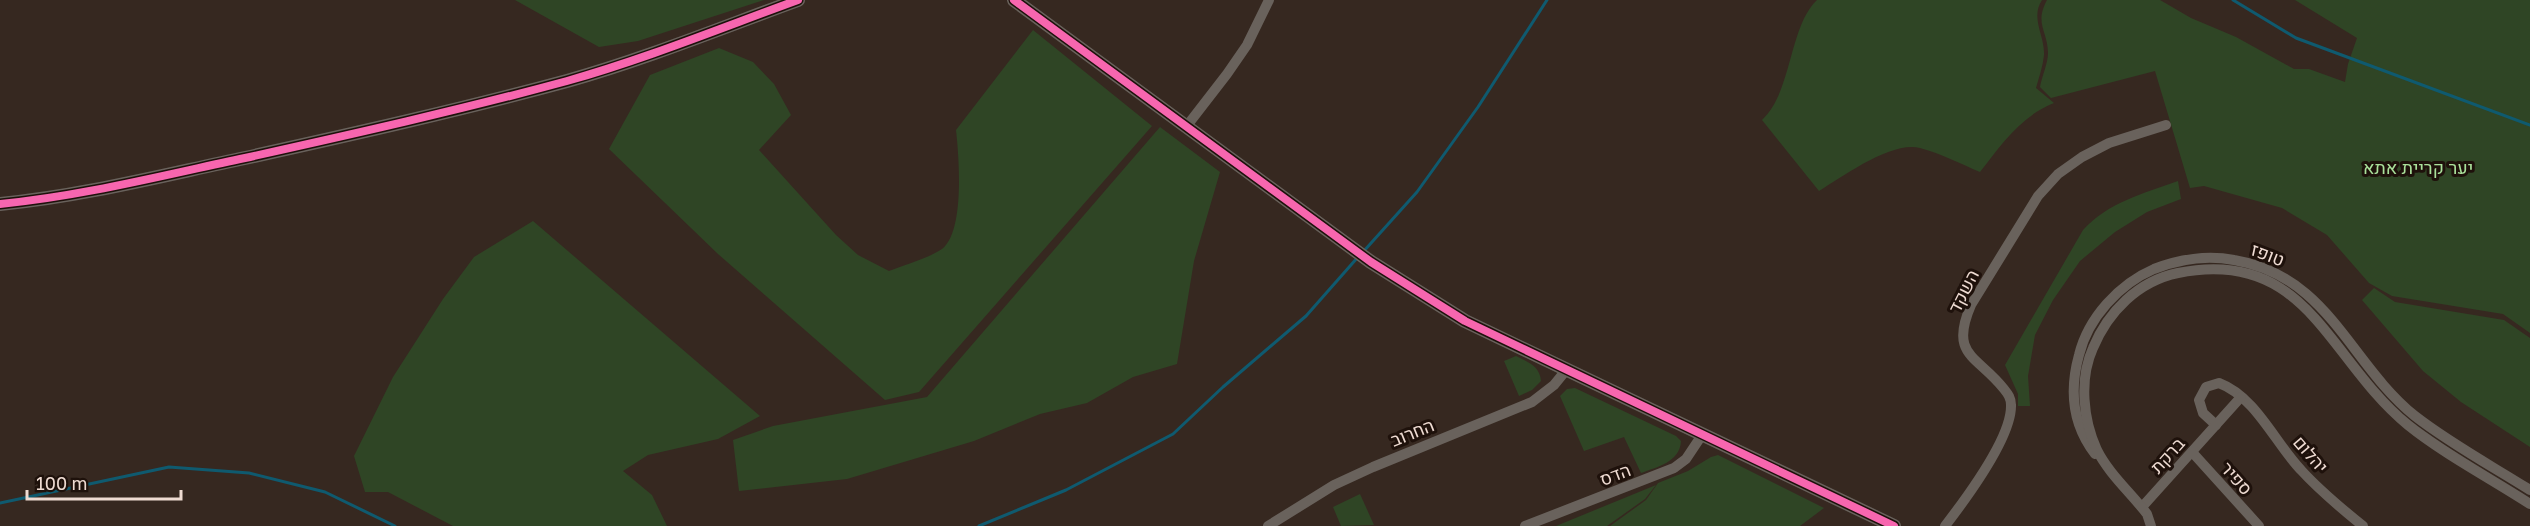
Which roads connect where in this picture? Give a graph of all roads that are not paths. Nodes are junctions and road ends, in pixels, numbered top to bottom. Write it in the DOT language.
graph roads {
  1 [pos="798,0"];
  2 [pos="1014,0"];
  3 [pos="1269,0"];
  4 [pos="2166,125"];
  5 [pos="1186,127"];
  6 [pos="0,204"];
  7 [pos="1567,369"];
  8 [pos="2241,397"];
  9 [pos="2216,425"];
  10 [pos="1702,435"];
  11 [pos="2192,452"];
  12 [pos="2108,466"];
  13 [pos="2530,490"];
  14 [pos="2530,504"];
  15 [pos="2142,507"];
  16 [pos="1268,526"];
  17 [pos="1525,526"];
  18 [pos="1894,526"];
  19 [pos="1945,526"];
  20 [pos="2151,526"];
  21 [pos="2259,526"];
  22 [pos="2363,526"];
  1 -- 6 [label="street"];
  2 -- 5 [label="street"];
  3 -- 5 [label="street"];
  4 -- 19 [label="street, השקד"];
  5 -- 7 [label="street"];
  7 -- 10 [label="street"];
  7 -- 16 [label="street, החרוב"];
  8 -- 9 [label="street"];
  8 -- 9 [label="street, יהלום"];
  8 -- 22 [label="street, יהלום"];
  9 -- 11 [label="street, ברקת"];
  10 -- 17 [label="street, הדס"];
  10 -- 18 [label="street"];
  11 -- 15 [label="street, ברקת"];
  11 -- 21 [label="street, ספיר"];
  12 -- 13 [label="street, טופז"];
  12 -- 14 [label="street, טופז"];
  12 -- 15 [label="street, טופז"];
  15 -- 20 [label="street, טופז"];
}
